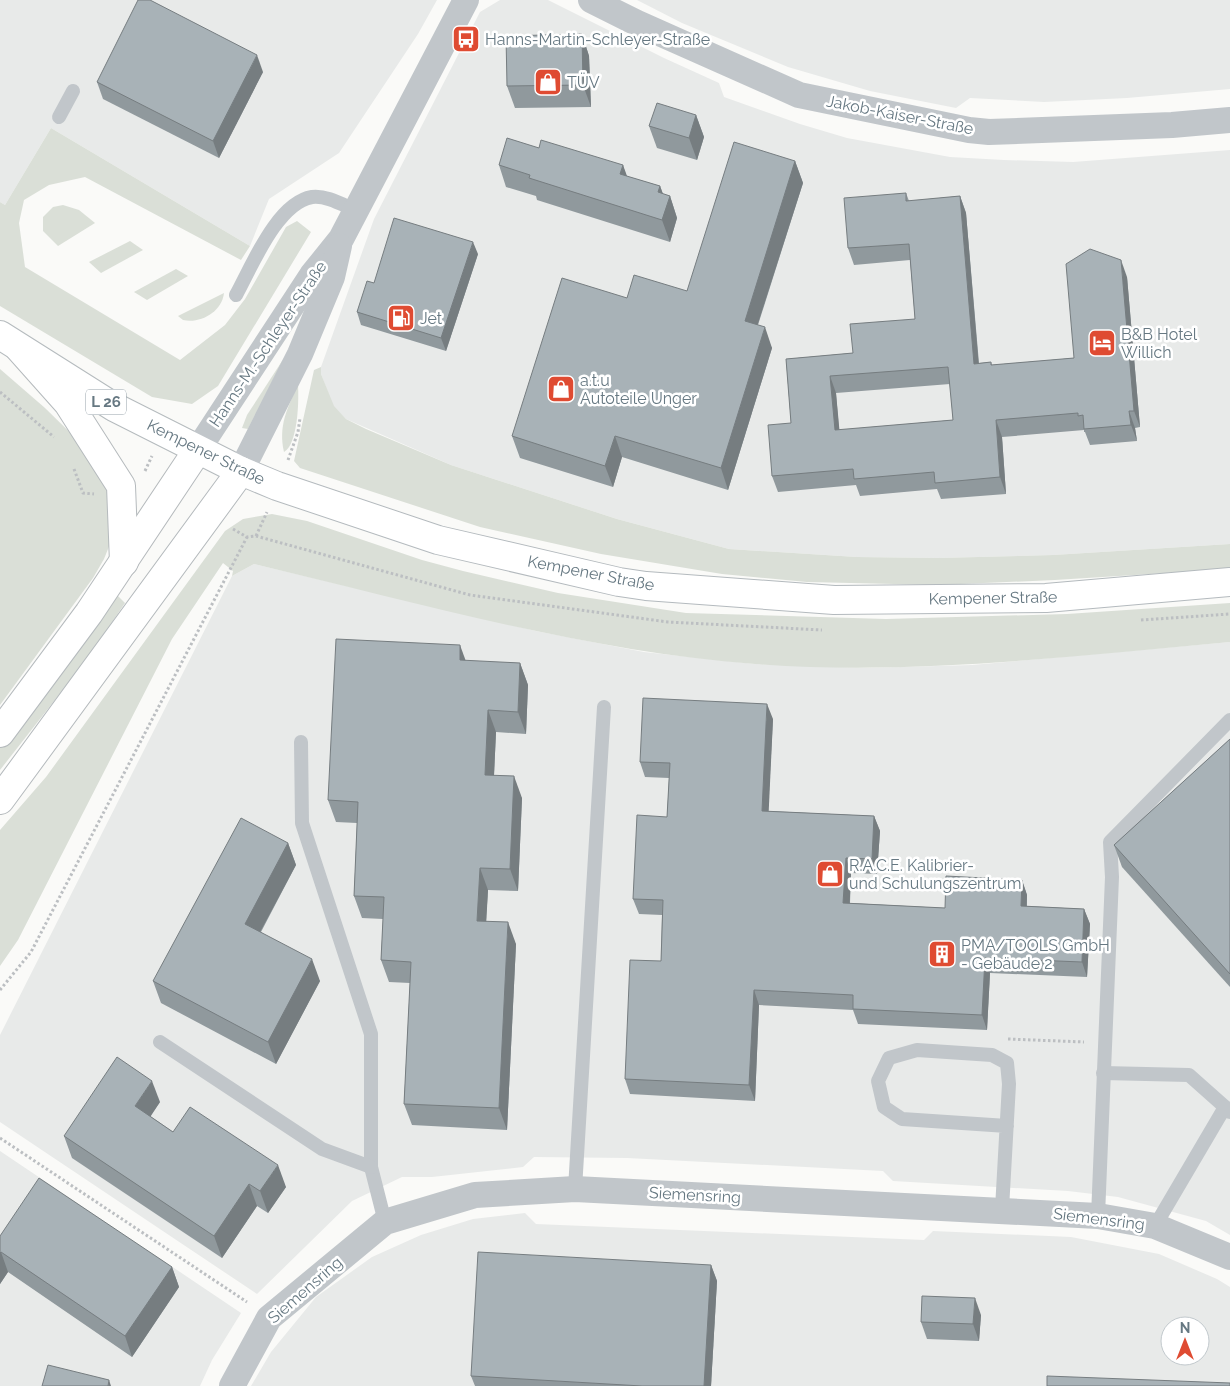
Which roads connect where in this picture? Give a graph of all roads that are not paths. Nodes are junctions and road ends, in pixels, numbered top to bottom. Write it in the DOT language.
graph roads {
  1 [pos="466,0"];
  2 [pos="591,0"];
  3 [pos="73,91"];
  4 [pos="59,117"];
  5 [pos="1230,120"];
  6 [pos="356,210"];
  7 [pos="340,238"];
  8 [pos="236,295"];
  9 [pos="10,342"];
  10 [pos="197,451"];
  11 [pos="241,471"];
  12 [pos="124,562"];
  13 [pos="1230,582"];
  14 [pos="604,707"];
  15 [pos="1230,720"];
  16 [pos="0,733"];
  17 [pos="301,742"];
  18 [pos="0,800"];
  19 [pos="160,1042"];
  20 [pos="1103,1073"];
  21 [pos="1227,1110"];
  22 [pos="1007,1126"];
  23 [pos="371,1167"];
  24 [pos="574,1189"];
  25 [pos="1002,1210"];
  26 [pos="1098,1216"];
  27 [pos="385,1222"];
  28 [pos="1155,1226"];
  29 [pos="1230,1257"];
  30 [pos="232,1386"];
  1 -- 6 [label="street, Hanns-M.-Schleyer-Straße"];
  2 -- 5 [label="street, Jakob-Kaiser-Straße"];
  3 -- 4 [label="lane"];
  6 -- 7 [label="street, Hanns-M.-Schleyer-Straße"];
  6 -- 8 [label="lane"];
  7 -- 10 [label="street, Hanns-M.-Schleyer-Straße"];
  7 -- 11 [label="street, Hanns-M.-Schleyer-Straße"];
  9 -- 10 [label="main road, Kempener Straße / L 26"];
  9 -- 12 [label="main road"];
  10 -- 11 [label="main road, Kempener Straße / L 26"];
  10 -- 12 [label="main road"];
  11 -- 13 [label="main road, Kempener Straße / L 26"];
  11 -- 18 [label="main road"];
  12 -- 16 [label="main road"];
  14 -- 24 [label="lane"];
  15 -- 20 [label="lane"];
  17 -- 23 [label="lane"];
  19 -- 23 [label="lane"];
  20 -- 21 [label="lane"];
  20 -- 26 [label="lane"];
  21 -- 28 [label="lane"];
  22 -- 22 [label="lane"];
  22 -- 25 [label="lane"];
  23 -- 27 [label="lane"];
  24 -- 25 [label="street, Siemensring"];
  24 -- 27 [label="street, Siemensring"];
  25 -- 26 [label="street, Siemensring"];
  26 -- 28 [label="street, Siemensring"];
  27 -- 30 [label="street, Siemensring"];
  28 -- 29 [label="street, Siemensring"];
}
